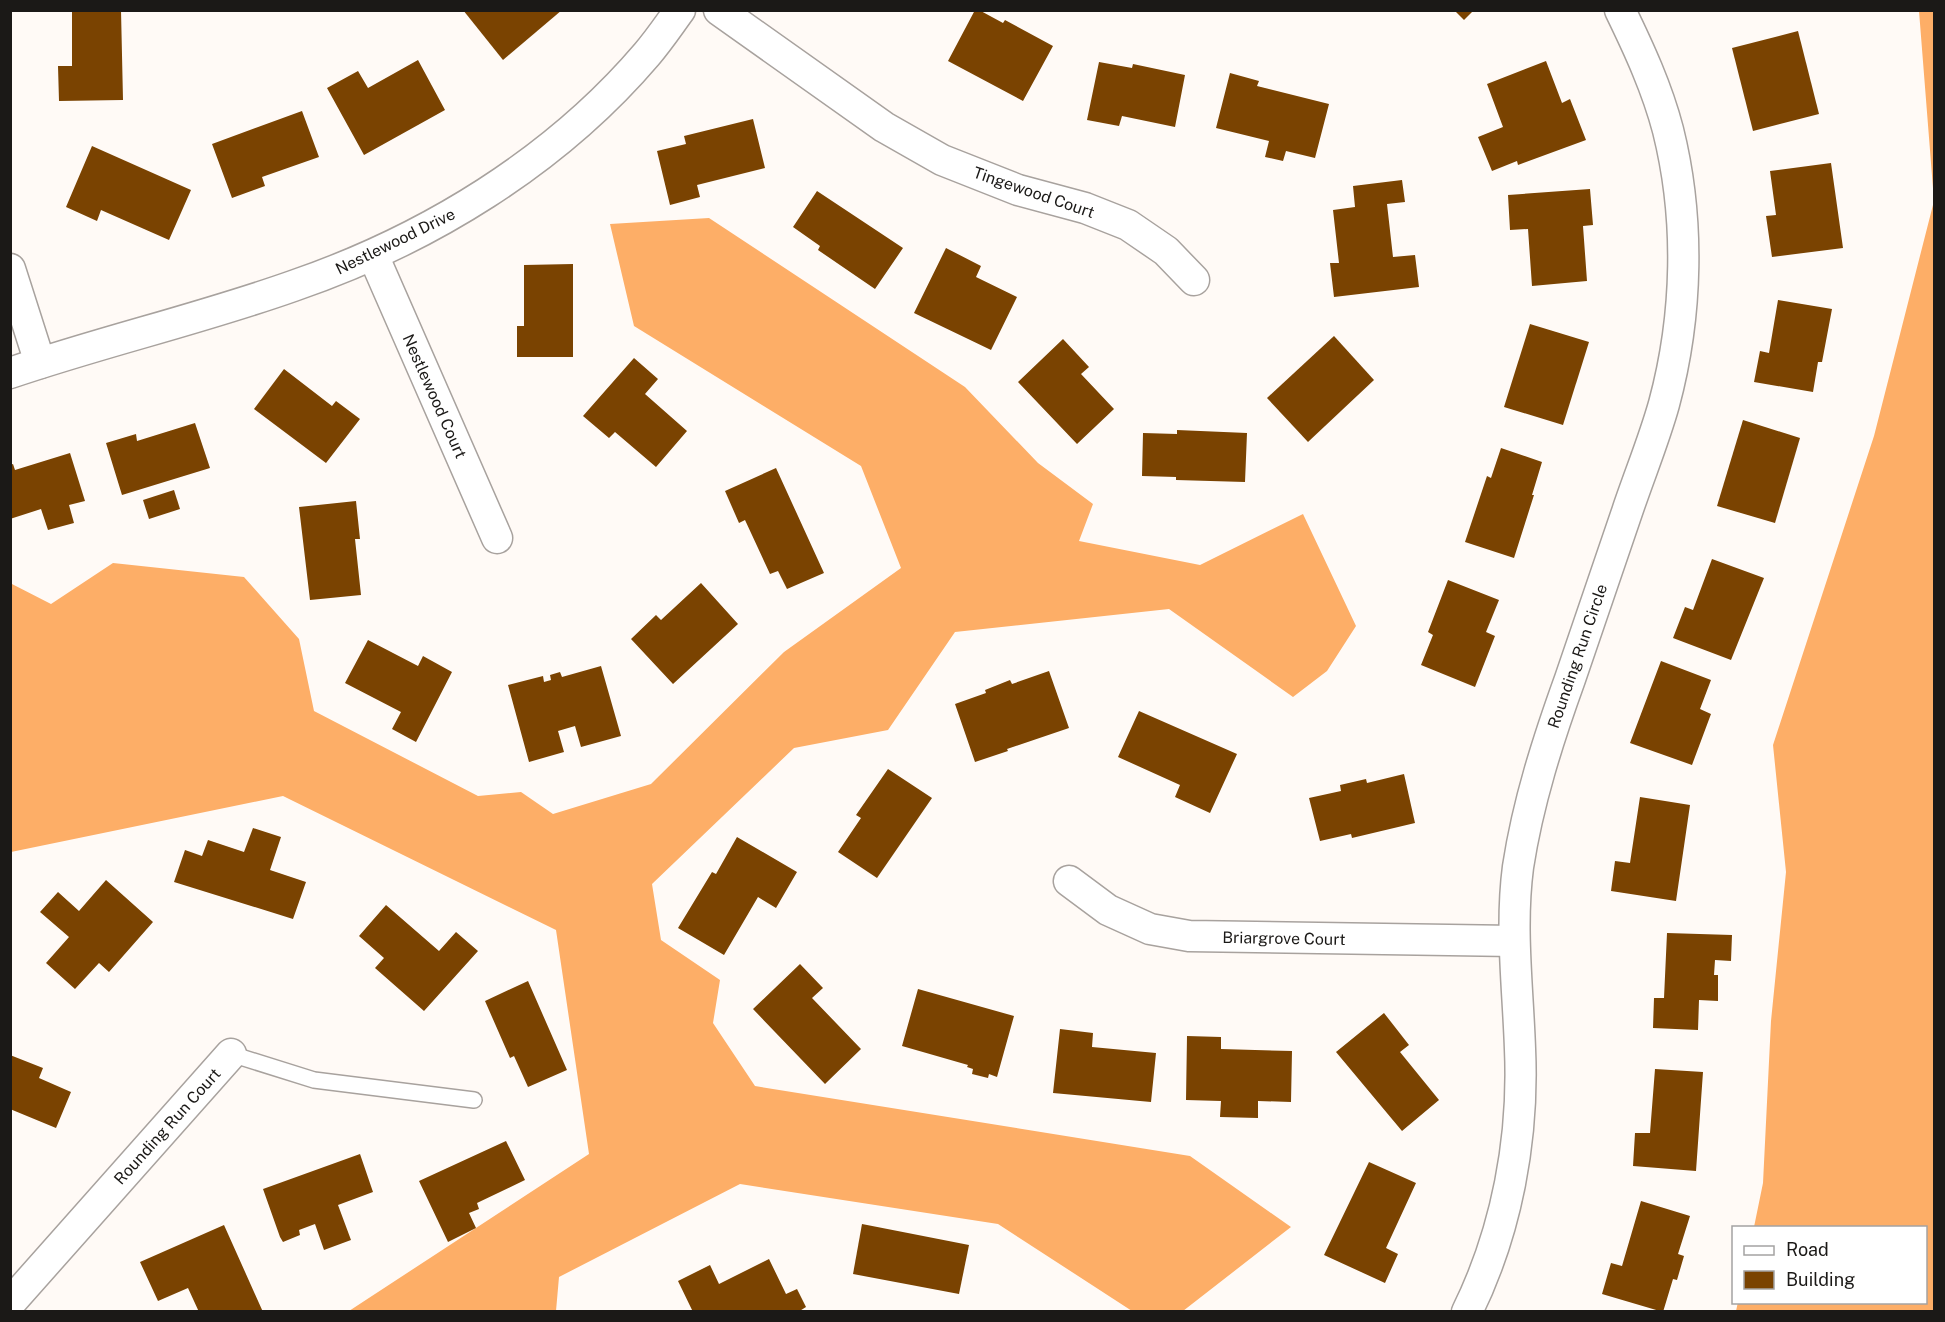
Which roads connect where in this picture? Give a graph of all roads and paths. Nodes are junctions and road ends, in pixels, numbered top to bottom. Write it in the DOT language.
graph roads {
  1 [pos="680,10"];
  2 [pos="719,10"];
  3 [pos="1620,10"];
  4 [pos="373,255"];
  5 [pos="10,269"];
  6 [pos="1194,280"];
  7 [pos="39,363"];
  8 [pos="10,373"];
  9 [pos="497,538"];
  10 [pos="1069,881"];
  11 [pos="1514,942"];
  12 [pos="231,1054"];
  13 [pos="474,1100"];
  14 [pos="10,1304"];
  15 [pos="17,1311"];
  16 [pos="1467,1311"];
  1 -- 4 [label="street, Nestlewood Drive"];
  2 -- 6 [label="street, Tingewood Court"];
  3 -- 11 [label="street, Rounding Run Circle"];
  4 -- 7 [label="street, Nestlewood Drive"];
  4 -- 9 [label="street, Nestlewood Court"];
  5 -- 7 [label="street"];
  7 -- 8 [label="street, Nestlewood Drive"];
  10 -- 11 [label="street, Briargrove Court"];
  11 -- 16 [label="street, Rounding Run Circle"];
  12 -- 13 [label="lane, Rounding Run Court"];
  12 -- 14 [label="street, Rounding Run Court"];
  14 -- 15 [label="street"];
}
